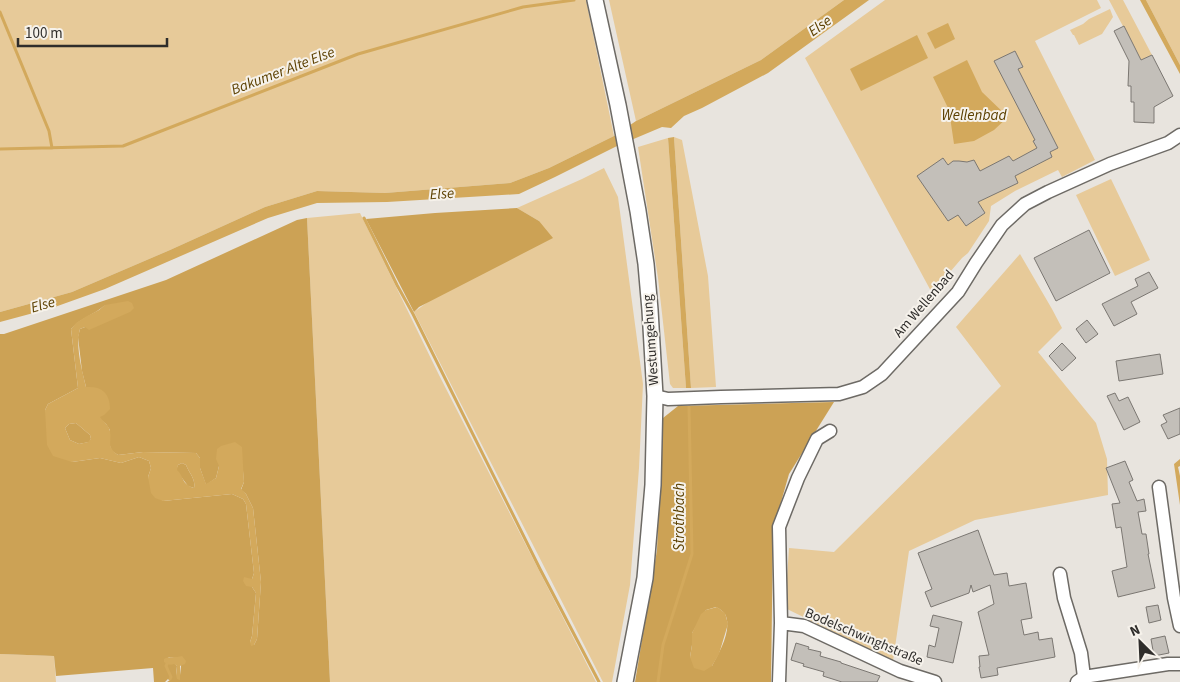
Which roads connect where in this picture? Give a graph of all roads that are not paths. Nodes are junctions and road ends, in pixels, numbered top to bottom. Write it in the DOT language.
graph roads {
  1 [pos="595,2"];
  2 [pos="1180,135"];
  3 [pos="655,396"];
  4 [pos="830,431"];
  5 [pos="1159,487"];
  6 [pos="1060,574"];
  7 [pos="781,623"];
  8 [pos="1180,626"];
  9 [pos="1180,664"];
  10 [pos="1081,680"];
  11 [pos="625,682"];
  12 [pos="779,682"];
  13 [pos="935,682"];
  1 -- 3 [label="main road, Westumgehung"];
  2 -- 3 [label="street, Am Wellenbad"];
  3 -- 11 [label="main road, Westumgehung"];
  4 -- 7 [label="street"];
  5 -- 8 [label="street"];
  6 -- 10 [label="street"];
  7 -- 12 [label="street"];
  7 -- 13 [label="street, Bodelschwinghstraße"];
  9 -- 10 [label="street"];
}
